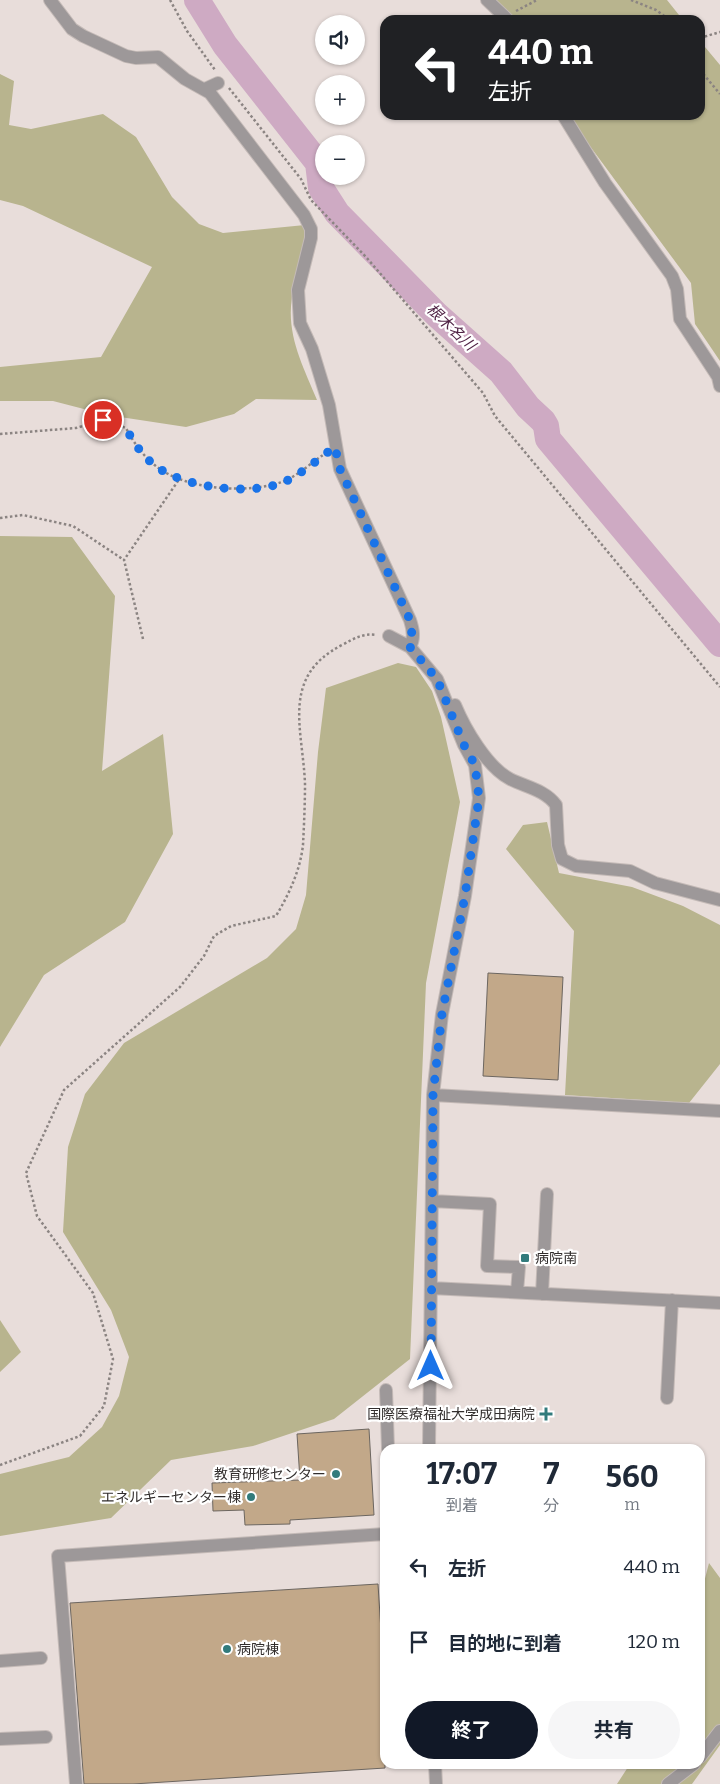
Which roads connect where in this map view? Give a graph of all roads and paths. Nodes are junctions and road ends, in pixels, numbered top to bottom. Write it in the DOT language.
graph roads {
  1 [pos="50,0"];
  2 [pos="170,0"];
  3 [pos="487,0"];
  4 [pos="537,0"];
  5 [pos="631,0"];
  6 [pos="503,15"];
  7 [pos="511,15"];
  8 [pos="663,15"];
  9 [pos="720,32"];
  10 [pos="705,36"];
  11 [pos="705,76"];
  12 [pos="217,83"];
  13 [pos="720,94"];
  14 [pos="567,120"];
  15 [pos="720,386"];
  16 [pos="0,434"];
  17 [pos="335,447"];
  18 [pos="180,478"];
  19 [pos="0,518"];
  20 [pos="124,560"];
  21 [pos="389,636"];
  22 [pos="143,638"];
  23 [pos="410,647"];
  24 [pos="437,679"];
  25 [pos="720,687"];
  26 [pos="720,900"];
  27 [pos="433,1095"];
  28 [pos="720,1110"];
  29 [pos="547,1194"];
  30 [pos="432,1201"];
  31 [pos="431,1288"];
  32 [pos="517,1292"];
  33 [pos="542,1294"];
  34 [pos="672,1300"];
  35 [pos="720,1303"];
  36 [pos="386,1390"];
  37 [pos="667,1398"];
  38 [pos="388,1444"];
  39 [pos="429,1444"];
  40 [pos="0,1465"];
  41 [pos="380,1534"];
  42 [pos="41,1658"];
  43 [pos="3,1660"];
  44 [pos="720,1731"];
  45 [pos="46,1737"];
  46 [pos="0,1739"];
  47 [pos="705,1750"];
  48 [pos="435,1769"];
  49 [pos="688,1769"];
  50 [pos="76,1784"];
  51 [pos="436,1784"];
  52 [pos="668,1784"];
  1 -- 12 [label="street"];
  2 -- 12 [label="path"];
  3 -- 6 [label="street"];
  4 -- 7 [label="path"];
  5 -- 8 [label="path"];
  9 -- 10 [label="path"];
  11 -- 13 [label="path"];
  12 -- 17 [label="street"];
  12 -- 25 [label="path"];
  14 -- 15 [label="street"];
  16 -- 18 [label="path"];
  17 -- 18 [label="path"];
  17 -- 23 [label="street"];
  18 -- 20 [label="path"];
  19 -- 20 [label="path"];
  20 -- 22 [label="path"];
  21 -- 23 [label="street"];
  21 -- 40 [label="path"];
  23 -- 24 [label="street"];
  24 -- 26 [label="street"];
  24 -- 27 [label="street"];
  27 -- 28 [label="street"];
  27 -- 30 [label="street"];
  29 -- 33 [label="street"];
  30 -- 31 [label="street"];
  30 -- 32 [label="street"];
  31 -- 32 [label="street"];
  31 -- 39 [label="street"];
  32 -- 33 [label="street"];
  33 -- 34 [label="street"];
  34 -- 35 [label="street"];
  34 -- 37 [label="street"];
  36 -- 38 [label="street"];
  41 -- 50 [label="street"];
  42 -- 43 [label="street"];
  44 -- 47 [label="street"];
  45 -- 46 [label="street"];
  48 -- 51 [label="street"];
  49 -- 52 [label="street"];
}
